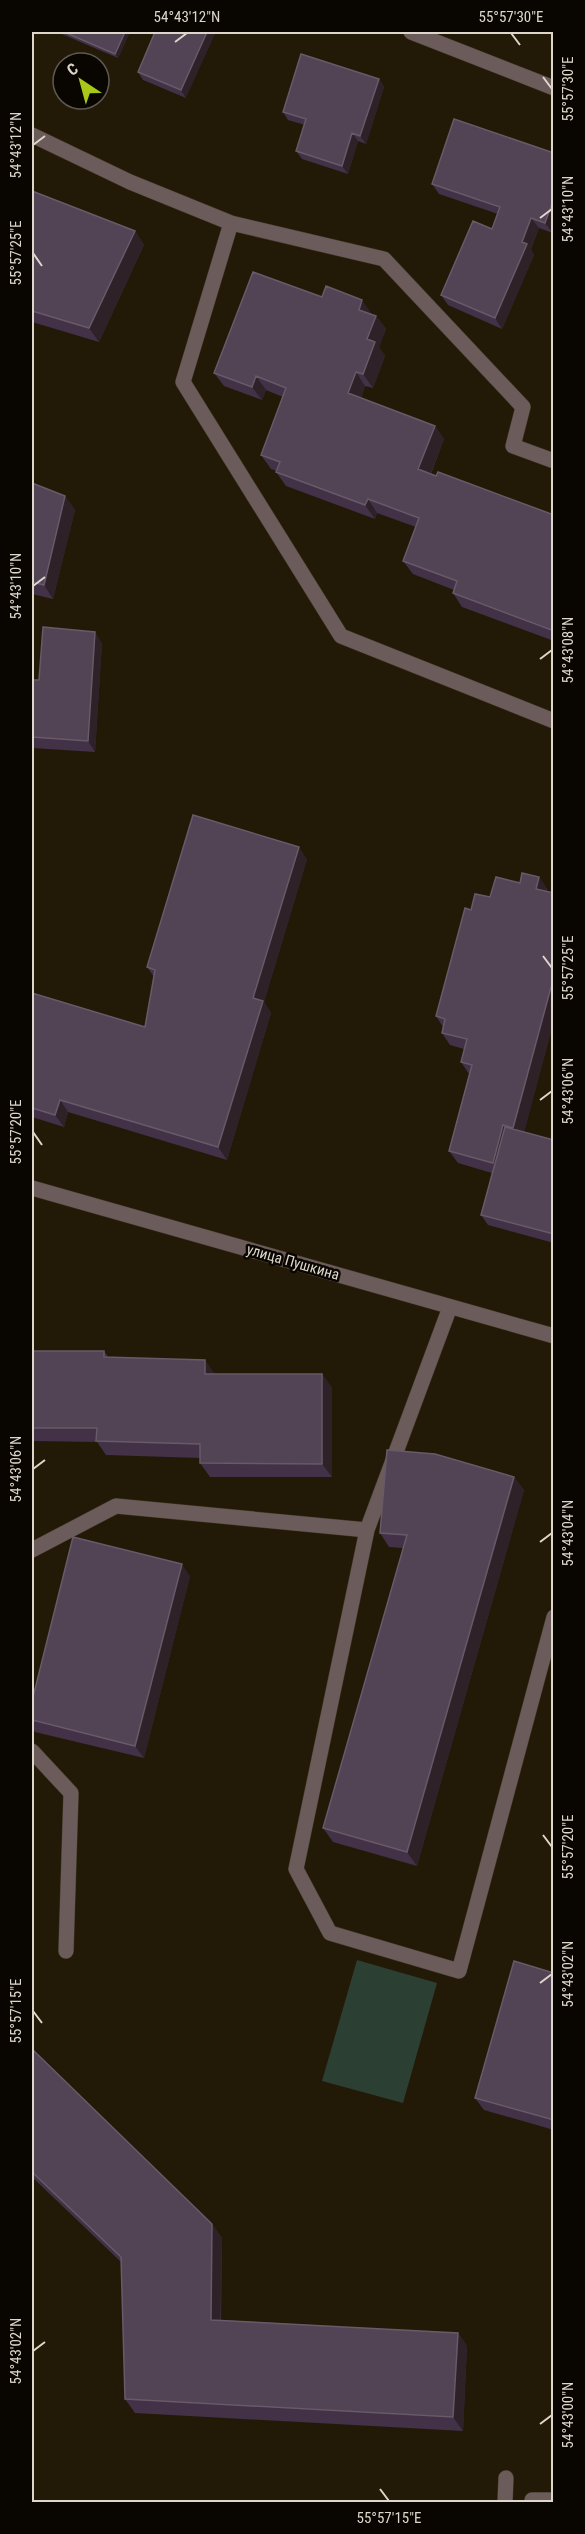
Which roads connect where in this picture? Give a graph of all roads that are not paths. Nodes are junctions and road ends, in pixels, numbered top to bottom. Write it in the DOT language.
graph roads {
  1 [pos="411,32"];
  2 [pos="554,88"];
  3 [pos="32,135"];
  4 [pos="231,223"];
  5 [pos="554,461"];
  6 [pos="554,722"];
  7 [pos="32,1188"];
  8 [pos="450,1306"];
  9 [pos="554,1336"];
  10 [pos="367,1530"];
  11 [pos="32,1550"];
  12 [pos="554,1617"];
  13 [pos="32,1751"];
  14 [pos="66,1951"];
  15 [pos="506,2478"];
  16 [pos="532,2500"];
  17 [pos="554,2500"];
  18 [pos="506,2502"];
  1 -- 2 [label="street"];
  3 -- 4 [label="street"];
  4 -- 5 [label="street"];
  4 -- 6 [label="street"];
  7 -- 8 [label="street, улица Пушкина"];
  8 -- 9 [label="street, улица Пушкина"];
  8 -- 10 [label="street"];
  10 -- 11 [label="street"];
  10 -- 12 [label="street"];
  13 -- 14 [label="street"];
  15 -- 18 [label="street"];
  16 -- 17 [label="street"];
}
